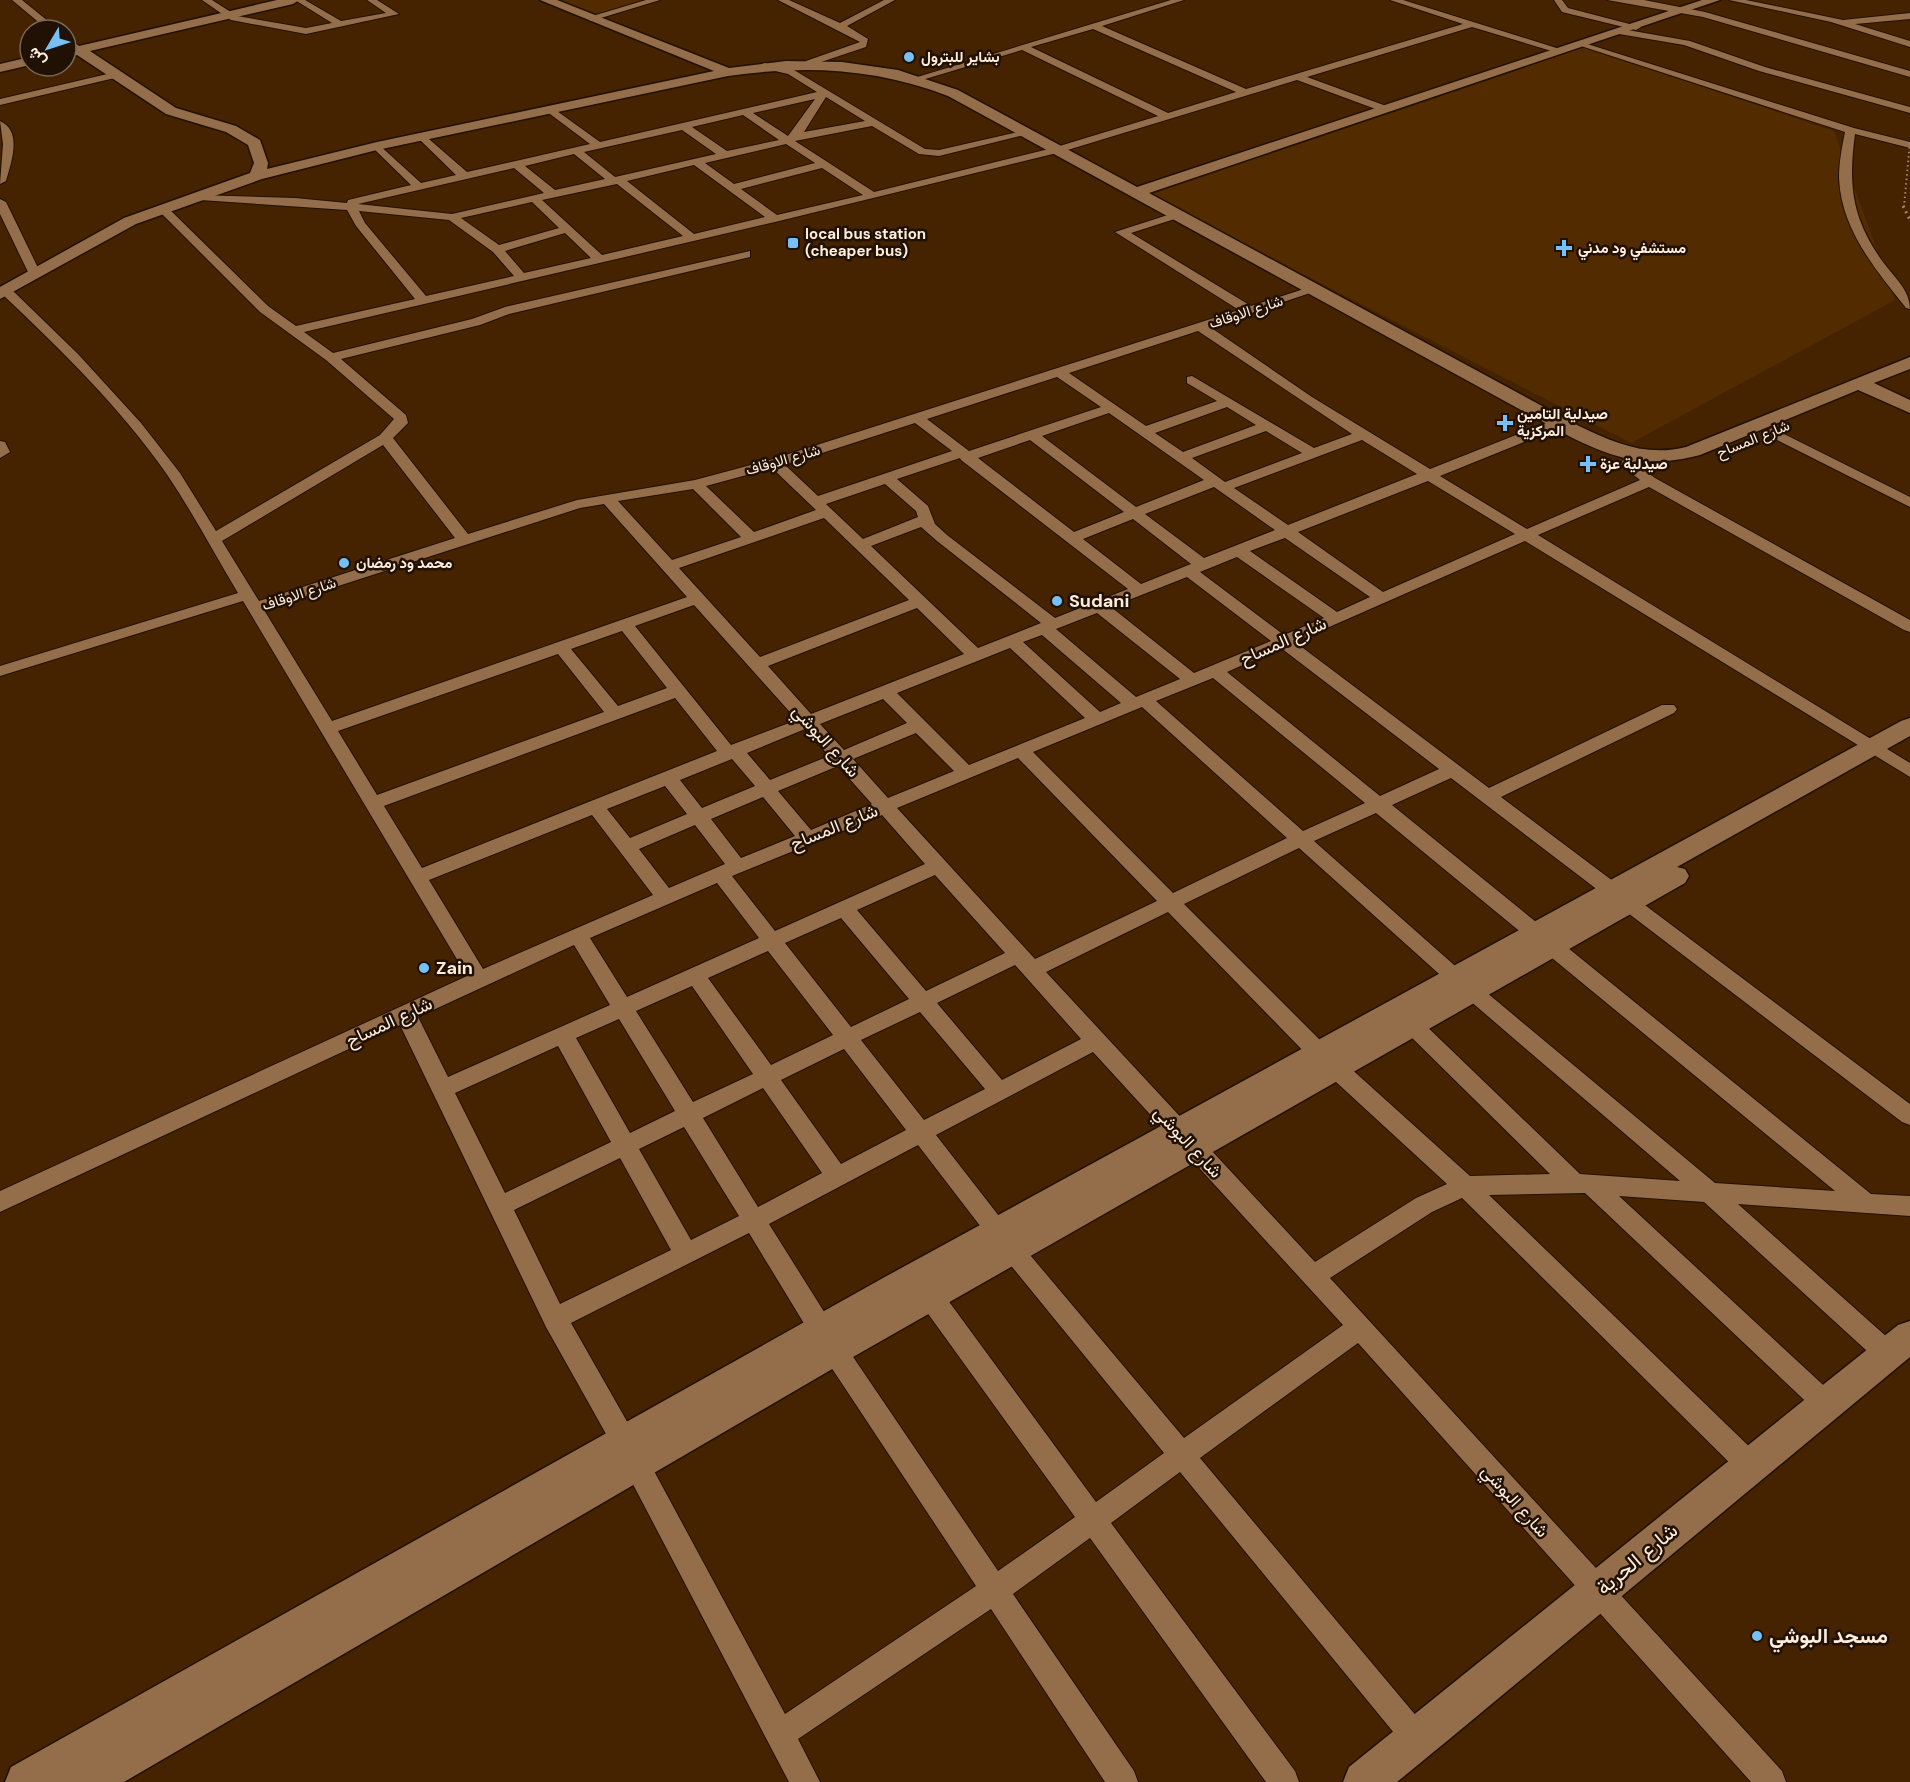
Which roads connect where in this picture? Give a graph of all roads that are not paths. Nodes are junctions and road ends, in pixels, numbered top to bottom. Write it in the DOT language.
graph roads {
  1 [pos="206,0"];
  2 [pos="293,0"];
  3 [pos="299,0"];
  4 [pos="371,0"];
  5 [pos="546,0"];
  6 [pos="656,0"];
  7 [pos="782,0"];
  8 [pos="891,0"];
  9 [pos="1180,0"];
  10 [pos="1394,0"];
  11 [pos="1426,0"];
  12 [pos="1558,0"];
  13 [pos="1611,0"];
  14 [pos="1712,0"];
  15 [pos="1733,0"];
  16 [pos="866,1"];
  17 [pos="23,2"];
  18 [pos="1411,5"];
  19 [pos="876,6"];
  20 [pos="1687,11"];
  21 [pos="230,15"];
  22 [pos="1910,16"];
  23 [pos="41,18"];
  24 [pos="591,18"];
  25 [pos="1840,22"];
  26 [pos="1472,24"];
  27 [pos="341,25"];
  28 [pos="840,26"];
  29 [pos="1094,26"];
  30 [pos="1636,27"];
  31 [pos="1622,32"];
  32 [pos="1584,44"];
  33 [pos="1910,44"];
  34 [pos="1023,47"];
  35 [pos="78,50"];
  36 [pos="1561,51"];
  37 [pos="78,54"];
  38 [pos="809,63"];
  39 [pos="18,64"];
  40 [pos="765,66"];
  41 [pos="0,68"];
  42 [pos="728,72"];
  43 [pos="1910,74"];
  44 [pos="116,75"];
  45 [pos="1298,77"];
  46 [pos="919,78"];
  47 [pos="1246,93"];
  48 [pos="823,94"];
  49 [pos="0,102"];
  50 [pos="550,109"];
  51 [pos="1385,109"];
  52 [pos="743,111"];
  53 [pos="1910,111"];
  54 [pos="1168,117"];
  55 [pos="874,122"];
  56 [pos="0,124"];
  57 [pos="682,125"];
  58 [pos="1850,130"];
  59 [pos="1027,133"];
  60 [pos="422,136"];
  61 [pos="791,138"];
  62 [pos="1893,140"];
  63 [pos="596,144"];
  64 [pos="1910,145"];
  65 [pos="377,146"];
  66 [pos="574,149"];
  67 [pos="1058,150"];
  68 [pos="725,155"];
  69 [pos="697,162"];
  70 [pos="515,163"];
  71 [pos="822,165"];
  72 [pos="463,175"];
  73 [pos="257,176"];
  74 [pos="0,181"];
  75 [pos="616,181"];
  76 [pos="417,185"];
  77 [pos="732,188"];
  78 [pos="1134,193"];
  79 [pos="554,195"];
  80 [pos="872,196"];
  81 [pos="200,197"];
  82 [pos="535,199"];
  83 [pos="0,202"];
  84 [pos="346,206"];
  85 [pos="163,209"];
  86 [pos="1170,214"];
  87 [pos="452,217"];
  88 [pos="775,219"];
  89 [pos="567,228"];
  90 [pos="692,238"];
  91 [pos="728,239"];
  92 [pos="497,249"];
  93 [pos="599,260"];
  94 [pos="35,274"];
  95 [pos="522,278"];
  96 [pos="3,292"];
  97 [pos="1307,292"];
  98 [pos="424,301"];
  99 [pos="479,303"];
  100 [pos="1910,305"];
  101 [pos="1250,310"];
  102 [pos="404,322"];
  103 [pos="1372,324"];
  104 [pos="1201,327"];
  105 [pos="292,331"];
  106 [pos="331,357"];
  107 [pos="1910,362"];
  108 [pos="1061,373"];
  109 [pos="1910,374"];
  110 [pos="1192,380"];
  111 [pos="1873,384"];
  112 [pos="1910,396"];
  113 [pos="1228,402"];
  114 [pos="1910,407"];
  115 [pos="1109,409"];
  116 [pos="919,419"];
  117 [pos="1268,425"];
  118 [pos="1554,425"];
  119 [pos="1144,432"];
  120 [pos="1772,432"];
  121 [pos="1365,434"];
  122 [pos="1032,435"];
  123 [pos="385,438"];
  124 [pos="0,445"];
  125 [pos="1312,453"];
  126 [pos="0,454"];
  127 [pos="964,455"];
  128 [pos="1182,457"];
  129 [pos="1629,460"];
  130 [pos="775,463"];
  131 [pos="1429,473"];
  132 [pos="887,478"];
  133 [pos="1650,481"];
  134 [pos="696,484"];
  135 [pos="1220,484"];
  136 [pos="609,499"];
  137 [pos="1910,502"];
  138 [pos="821,507"];
  139 [pos="1135,512"];
  140 [pos="925,520"];
  141 [pos="1283,531"];
  142 [pos="1529,534"];
  143 [pos="751,538"];
  144 [pos="1071,538"];
  145 [pos="212,540"];
  146 [pos="465,541"];
  147 [pos="860,544"];
  148 [pos="1238,550"];
  149 [pos="671,566"];
  150 [pos="1196,567"];
  151 [pos="1139,590"];
  152 [pos="699,598"];
  153 [pos="1381,598"];
  154 [pos="251,602"];
  155 [pos="919,602"];
  156 [pos="1099,606"];
  157 [pos="1335,618"];
  158 [pos="626,624"];
  159 [pos="1048,626"];
  160 [pos="1910,627"];
  161 [pos="1011,640"];
  162 [pos="1281,641"];
  163 [pos="561,647"];
  164 [pos="974,654"];
  165 [pos="757,664"];
  166 [pos="0,671"];
  167 [pos="1215,671"];
  168 [pos="1192,680"];
  169 [pos="679,690"];
  170 [pos="884,690"];
  171 [pos="1138,702"];
  172 [pos="1668,709"];
  173 [pos="615,714"];
  174 [pos="1097,719"];
  175 [pos="807,721"];
  176 [pos="919,726"];
  177 [pos="1910,726"];
  178 [pos="328,729"];
  179 [pos="731,751"];
  180 [pos="1021,751"];
  181 [pos="1895,755"];
  182 [pos="841,757"];
  183 [pos="1452,770"];
  184 [pos="967,772"];
  185 [pos="668,777"];
  186 [pos="766,789"];
  187 [pos="1487,796"];
  188 [pos="373,803"];
  189 [pos="1378,805"];
  190 [pos="595,806"];
  191 [pos="886,806"];
  192 [pos="698,817"];
  193 [pos="807,838"];
  194 [pos="1300,840"];
  195 [pos="626,847"];
  196 [pos="939,865"];
  197 [pos="729,870"];
  198 [pos="418,877"];
  199 [pos="666,897"];
  200 [pos="1621,897"];
  201 [pos="1171,903"];
  202 [pos="844,908"];
  203 [pos="578,935"];
  204 [pos="1544,940"];
  205 [pos="772,941"];
  206 [pos="1027,962"];
  207 [pos="696,976"];
  208 [pos="479,979"];
  209 [pos="1464,984"];
  210 [pos="922,1001"];
  211 [pos="623,1008"];
  212 [pos="406,1015"];
  213 [pos="1412,1025"];
  214 [pos="563,1035"];
  215 [pos="848,1036"];
  216 [pos="1096,1041"];
  217 [pos="1327,1061"];
  218 [pos="768,1075"];
  219 [pos="441,1090"];
  220 [pos="999,1090"];
  221 [pos="689,1115"];
  222 [pos="1910,1116"];
  223 [pos="921,1132"];
  224 [pos="1186,1140"];
  225 [pos="625,1146"];
  226 [pos="837,1176"];
  227 [pos="1583,1184"];
  228 [pos="1465,1186"];
  229 [pos="1707,1190"];
  230 [pos="0,1202"];
  231 [pos="1865,1202"];
  232 [pos="500,1206"];
  233 [pos="1910,1206"];
  234 [pos="754,1220"];
  235 [pos="1005,1241"];
  236 [pos="686,1254"];
  237 [pos="1312,1277"];
  238 [pos="930,1296"];
  239 [pos="555,1319"];
  240 [pos="1360,1327"];
  241 [pos="828,1340"];
  242 [pos="1899,1345"];
  243 [pos="1826,1403"];
  244 [pos="630,1452"];
  245 [pos="1182,1455"];
  246 [pos="1749,1464"];
  247 [pos="1092,1519"];
  248 [pos="994,1591"];
  249 [pos="1598,1593"];
  250 [pos="780,1734"];
  251 [pos="1418,1740"];
  252 [pos="26,1782"];
  253 [pos="84,1782"];
  254 [pos="805,1782"];
  255 [pos="1123,1782"];
  256 [pos="1284,1782"];
  257 [pos="1364,1782"];
  258 [pos="1771,1782"];
  1 -- 21 [label="street"];
  2 -- 21 [label="street"];
  3 -- 27 [label="street"];
  4 -- 27 [label="street"];
  5 -- 24 [label="street"];
  6 -- 24 [label="street"];
  7 -- 28 [label="street"];
  8 -- 19 [label="street"];
  9 -- 29 [label="street"];
  10 -- 18 [label="street"];
  11 -- 18 [label="street"];
  12 -- 30 [label="street"];
  13 -- 20 [label="street"];
  14 -- 20 [label="street"];
  15 -- 25 [label="street"];
  16 -- 19 [label="street"];
  17 -- 23 [label="street"];
  18 -- 26 [label="street"];
  19 -- 28 [label="street"];
  20 -- 30 [label="street"];
  20 -- 43 [label="street"];
  21 -- 27 [label="street"];
  21 -- 35 [label="street"];
  22 -- 25 [label="street"];
  24 -- 42 [label="street"];
  25 -- 33 [label="street"];
  26 -- 36 [label="street"];
  26 -- 45 [label="street"];
  28 -- 38 [label="street"];
  29 -- 34 [label="street"];
  29 -- 47 [label="street"];
  30 -- 31 [label="street"];
  31 -- 32 [label="street"];
  31 -- 53 [label="street"];
  32 -- 36 [label="street"];
  32 -- 58 [label="street"];
  34 -- 46 [label="street"];
  34 -- 54 [label="street"];
  36 -- 51 [label="street"];
  37 -- 44 [label="street"];
  38 -- 40 [label="street"];
  38 -- 46 [label="street"];
  39 -- 41 [label="street"];
  40 -- 42 [label="street"];
  40 -- 48 [label="street"];
  42 -- 50 [label="street"];
  44 -- 49 [label="street"];
  44 -- 73 [label="street"];
  45 -- 47 [label="street"];
  45 -- 51 [label="street"];
  46 -- 59 [label="street"];
  47 -- 54 [label="street"];
  48 -- 52 [label="street"];
  48 -- 55 [label="street"];
  48 -- 61 [label="street"];
  50 -- 60 [label="street"];
  50 -- 63 [label="street"];
  51 -- 78 [label="street"];
  52 -- 57 [label="street"];
  52 -- 61 [label="street"];
  53 -- 62 [label="street"];
  54 -- 67 [label="street"];
  55 -- 59 [label="street"];
  55 -- 61 [label="street"];
  56 -- 74 [label="street"];
  57 -- 63 [label="street"];
  57 -- 68 [label="street"];
  58 -- 62 [label="street"];
  58 -- 100 [label="street"];
  59 -- 67 [label="street"];
  60 -- 65 [label="street"];
  60 -- 72 [label="street"];
  61 -- 68 [label="street"];
  61 -- 71 [label="street"];
  62 -- 64 [label="street"];
  63 -- 66 [label="street"];
  65 -- 73 [label="street"];
  65 -- 76 [label="street"];
  66 -- 70 [label="street"];
  66 -- 75 [label="street"];
  67 -- 78 [label="street"];
  67 -- 80 [label="street"];
  68 -- 69 [label="street"];
  69 -- 75 [label="street"];
  69 -- 77 [label="street"];
  70 -- 72 [label="street"];
  70 -- 79 [label="street"];
  71 -- 77 [label="street"];
  71 -- 80 [label="street"];
  72 -- 76 [label="street"];
  73 -- 81 [label="street"];
  75 -- 79 [label="street"];
  75 -- 90 [label="street"];
  76 -- 84 [label="street"];
  77 -- 88 [label="street"];
  78 -- 86 [label="street"];
  79 -- 82 [label="street"];
  80 -- 88 [label="street"];
  81 -- 84 [label="street"];
  81 -- 85 [label="street"];
  82 -- 87 [label="street"];
  82 -- 89 [label="street"];
  83 -- 94 [label="street"];
  84 -- 87 [label="street"];
  84 -- 98 [label="street"];
  85 -- 94 [label="street"];
  85 -- 105 [label="street"];
  86 -- 97 [label="street"];
  86 -- 101 [label="street"];
  86 -- 103 [label="street"];
  87 -- 92 [label="street"];
  88 -- 91 [label="street"];
  89 -- 92 [label="street"];
  89 -- 93 [label="street"];
  90 -- 91 [label="street"];
  90 -- 93 [label="street"];
  91 -- 99 [label="street"];
  92 -- 95 [label="street"];
  93 -- 95 [label="street"];
  94 -- 96 [label="street"];
  95 -- 99 [label="street"];
  96 -- 145 [label="street"];
  97 -- 101 [label="street, شارع الاوقاف"];
  97 -- 103 [label="street"];
  98 -- 99 [label="street"];
  98 -- 102 [label="street"];
  99 -- 102 [label="street"];
  101 -- 104 [label="street, شارع الاوقاف"];
  102 -- 105 [label="street"];
  102 -- 106 [label="street"];
  103 -- 118 [label="street"];
  104 -- 108 [label="street, شارع الاوقاف"];
  104 -- 121 [label="street"];
  105 -- 106 [label="street"];
  106 -- 123 [label="street"];
  107 -- 111 [label="street"];
  108 -- 115 [label="street"];
  108 -- 116 [label="street, شارع الاوقاف"];
  109 -- 111 [label="street"];
  110 -- 113 [label="street"];
  111 -- 112 [label="street"];
  111 -- 114 [label="street"];
  111 -- 120 [label="street, شارع المساح"];
  111 -- 129 [label="street, شارع المساح"];
  113 -- 117 [label="street"];
  113 -- 119 [label="street"];
  115 -- 119 [label="street"];
  115 -- 122 [label="street"];
  116 -- 127 [label="street"];
  116 -- 130 [label="street, شارع الاوقاف"];
  117 -- 125 [label="street"];
  117 -- 128 [label="street"];
  118 -- 129 [label="street"];
  118 -- 131 [label="street"];
  119 -- 128 [label="street"];
  120 -- 129 [label="street, شارع المساح"];
  120 -- 137 [label="street"];
  121 -- 125 [label="street"];
  121 -- 131 [label="street"];
  122 -- 127 [label="street"];
  122 -- 139 [label="street"];
  123 -- 145 [label="street"];
  123 -- 146 [label="street"];
  124 -- 126 [label="street"];
  125 -- 135 [label="street"];
  127 -- 132 [label="street"];
  127 -- 144 [label="street"];
  128 -- 135 [label="street"];
  129 -- 133 [label="street"];
  130 -- 134 [label="street, شارع الاوقاف"];
  130 -- 138 [label="street"];
  131 -- 141 [label="street"];
  131 -- 142 [label="street"];
  132 -- 138 [label="street"];
  132 -- 140 [label="street"];
  133 -- 142 [label="street, شارع المساح"];
  133 -- 160 [label="street"];
  134 -- 136 [label="street, شارع الاوقاف"];
  134 -- 143 [label="street"];
  135 -- 139 [label="street"];
  135 -- 141 [label="street"];
  136 -- 146 [label="street, شارع الاوقاف"];
  136 -- 149 [label="street, شارع البوشي"];
  138 -- 143 [label="street"];
  138 -- 147 [label="street"];
  139 -- 144 [label="street"];
  139 -- 150 [label="street"];
  140 -- 147 [label="street"];
  140 -- 159 [label="street"];
  141 -- 148 [label="street"];
  141 -- 153 [label="street"];
  142 -- 153 [label="street, شارع المساح"];
  142 -- 181 [label="street"];
  143 -- 149 [label="street"];
  144 -- 151 [label="street"];
  145 -- 154 [label="street"];
  146 -- 154 [label="street, شارع الاوقاف"];
  147 -- 155 [label="street"];
  148 -- 150 [label="street"];
  148 -- 157 [label="street"];
  149 -- 152 [label="street, شارع البوشي"];
  150 -- 151 [label="street"];
  150 -- 162 [label="street"];
  151 -- 156 [label="street"];
  152 -- 158 [label="street"];
  152 -- 165 [label="street, شارع البوشي"];
  153 -- 157 [label="street, شارع المساح"];
  154 -- 166 [label="street, شارع الاوقاف"];
  154 -- 178 [label="street"];
  155 -- 164 [label="street"];
  155 -- 165 [label="street"];
  156 -- 159 [label="street"];
  156 -- 168 [label="street"];
  157 -- 162 [label="street, شارع المساح"];
  158 -- 163 [label="street"];
  158 -- 169 [label="street"];
  159 -- 161 [label="street"];
  159 -- 171 [label="street"];
  161 -- 164 [label="street"];
  161 -- 174 [label="street"];
  162 -- 167 [label="street, شارع المساح"];
  162 -- 183 [label="street"];
  163 -- 173 [label="street"];
  163 -- 178 [label="street"];
  164 -- 170 [label="street"];
  165 -- 175 [label="street, شارع البوشي"];
  167 -- 168 [label="street, شارع المساح"];
  167 -- 189 [label="street"];
  168 -- 171 [label="street, شارع المساح"];
  169 -- 173 [label="street"];
  169 -- 179 [label="street"];
  170 -- 175 [label="street"];
  170 -- 176 [label="street"];
  171 -- 174 [label="street, شارع المساح"];
  171 -- 194 [label="street"];
  172 -- 187 [label="street"];
  173 -- 188 [label="street"];
  174 -- 180 [label="street, شارع المساح"];
  175 -- 179 [label="street"];
  175 -- 182 [label="street, شارع البوشي"];
  176 -- 182 [label="street"];
  176 -- 184 [label="street"];
  177 -- 181 [label="street"];
  178 -- 188 [label="street"];
  179 -- 185 [label="street"];
  179 -- 186 [label="street"];
  180 -- 184 [label="street, شارع المساح"];
  180 -- 201 [label="street"];
  181 -- 200 [label="street"];
  182 -- 186 [label="street"];
  182 -- 191 [label="street, شارع البوشي"];
  183 -- 187 [label="street"];
  183 -- 189 [label="street"];
  184 -- 191 [label="street, شارع المساح"];
  185 -- 190 [label="street"];
  185 -- 192 [label="street"];
  186 -- 192 [label="street"];
  186 -- 193 [label="street"];
  187 -- 200 [label="street"];
  188 -- 198 [label="street"];
  189 -- 194 [label="street"];
  189 -- 204 [label="street"];
  190 -- 195 [label="street"];
  190 -- 198 [label="street"];
  191 -- 193 [label="street, شارع المساح"];
  191 -- 196 [label="street, شارع البوشي"];
  192 -- 195 [label="street"];
  192 -- 197 [label="street"];
  193 -- 197 [label="street, شارع المساح"];
  194 -- 201 [label="street"];
  194 -- 209 [label="street"];
  195 -- 199 [label="street"];
  196 -- 202 [label="street"];
  196 -- 206 [label="street, شارع البوشي"];
  197 -- 199 [label="street, شارع المساح"];
  197 -- 205 [label="street"];
  198 -- 208 [label="street"];
  199 -- 203 [label="street, شارع المساح"];
  200 -- 204 [label="street"];
  200 -- 222 [label="street"];
  201 -- 206 [label="street"];
  201 -- 217 [label="street"];
  202 -- 205 [label="street"];
  202 -- 210 [label="street"];
  203 -- 208 [label="street, شارع المساح"];
  203 -- 211 [label="street"];
  204 -- 209 [label="street"];
  204 -- 231 [label="street"];
  205 -- 207 [label="street"];
  205 -- 215 [label="street"];
  206 -- 210 [label="street"];
  206 -- 216 [label="street, شارع البوشي"];
  207 -- 211 [label="street"];
  207 -- 218 [label="street"];
  208 -- 212 [label="street, شارع المساح"];
  209 -- 213 [label="street"];
  209 -- 217 [label="street"];
  209 -- 229 [label="street"];
  210 -- 215 [label="street"];
  210 -- 220 [label="street"];
  211 -- 214 [label="street"];
  211 -- 221 [label="street"];
  212 -- 219 [label="street"];
  212 -- 230 [label="street, شارع المساح"];
  213 -- 217 [label="street"];
  213 -- 227 [label="street"];
  214 -- 219 [label="street"];
  214 -- 225 [label="street"];
  215 -- 218 [label="street"];
  215 -- 223 [label="street"];
  216 -- 220 [label="street"];
  216 -- 224 [label="street, شارع البوشي"];
  217 -- 224 [label="street"];
  217 -- 228 [label="street"];
  218 -- 221 [label="street"];
  218 -- 226 [label="street"];
  219 -- 232 [label="street"];
  220 -- 223 [label="street"];
  221 -- 225 [label="street"];
  221 -- 234 [label="street"];
  223 -- 226 [label="street"];
  223 -- 235 [label="street"];
  224 -- 235 [label="street"];
  224 -- 237 [label="street, شارع البوشي"];
  225 -- 232 [label="street"];
  225 -- 236 [label="street"];
  226 -- 234 [label="street"];
  227 -- 228 [label="street"];
  227 -- 229 [label="street"];
  227 -- 243 [label="street"];
  228 -- 237 [label="street"];
  228 -- 246 [label="street"];
  229 -- 231 [label="street"];
  229 -- 242 [label="street"];
  231 -- 233 [label="street"];
  232 -- 239 [label="street"];
  234 -- 236 [label="street"];
  234 -- 241 [label="street"];
  235 -- 238 [label="street"];
  235 -- 241 [label="street"];
  235 -- 245 [label="street"];
  236 -- 239 [label="street"];
  237 -- 240 [label="street, شارع البوشي"];
  238 -- 241 [label="street"];
  238 -- 247 [label="street"];
  239 -- 244 [label="street"];
  240 -- 245 [label="street"];
  240 -- 249 [label="street, شارع البوشي"];
  241 -- 244 [label="street"];
  241 -- 248 [label="street"];
  242 -- 243 [label="street, شارع الحرية"];
  243 -- 246 [label="street, شارع الحرية"];
  244 -- 250 [label="street"];
  244 -- 252 [label="street"];
  244 -- 253 [label="street"];
  245 -- 247 [label="street"];
  245 -- 251 [label="street"];
  246 -- 249 [label="street, شارع الحرية"];
  247 -- 248 [label="street"];
  247 -- 256 [label="street"];
  248 -- 250 [label="street"];
  248 -- 255 [label="street"];
  249 -- 251 [label="street, شارع الحرية"];
  249 -- 258 [label="street, شارع البوشي"];
  250 -- 254 [label="street"];
  251 -- 257 [label="street, شارع الحرية"];
}
